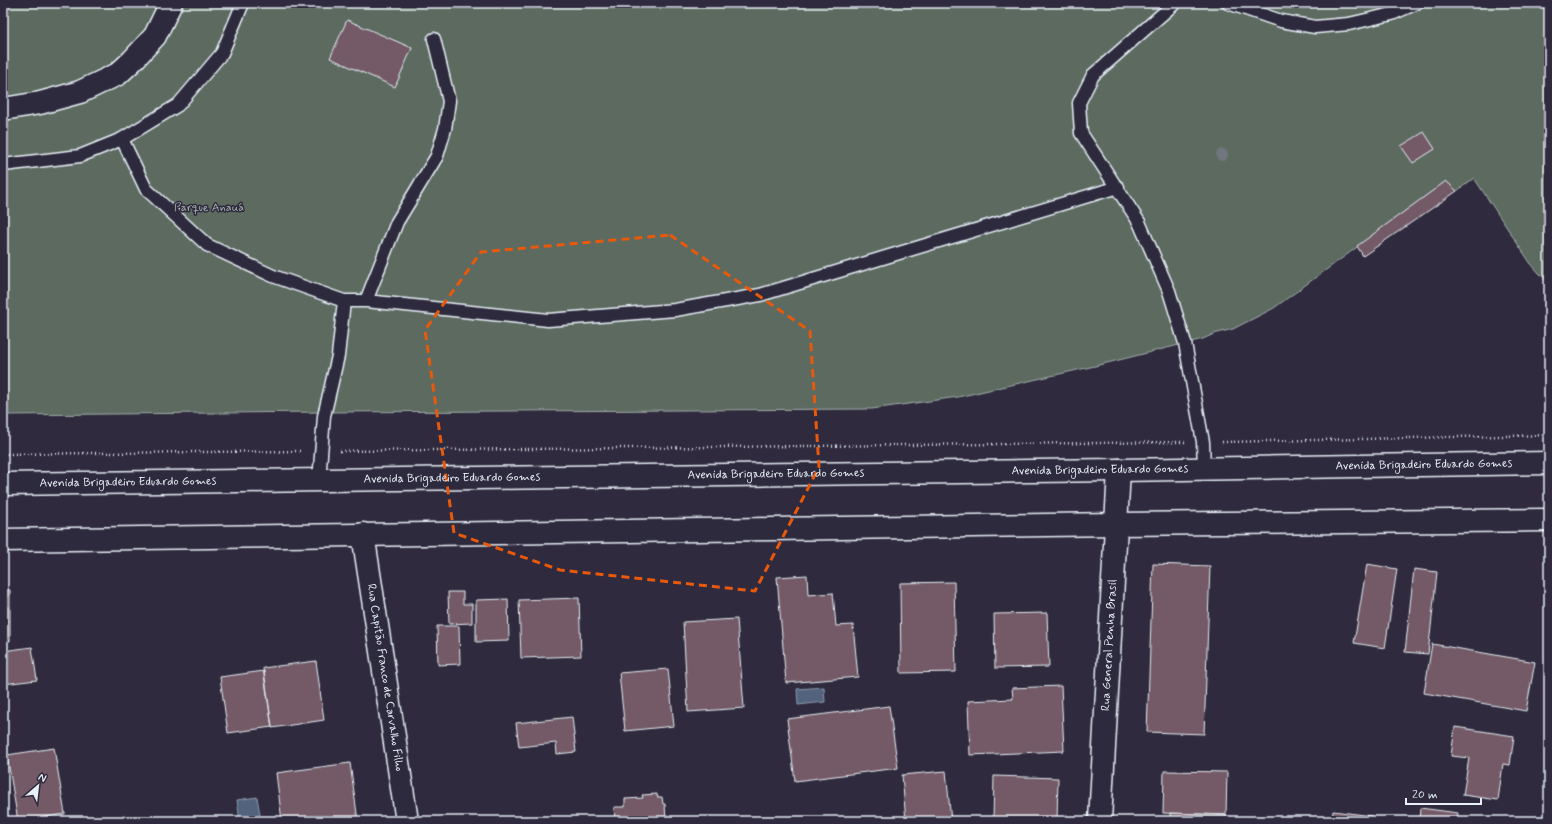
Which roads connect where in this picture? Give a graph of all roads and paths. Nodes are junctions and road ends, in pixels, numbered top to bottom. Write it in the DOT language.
graph roads {
  1 [pos="171,3"];
  2 [pos="243,3"];
  3 [pos="1175,3"];
  4 [pos="1228,3"];
  5 [pos="1417,3"];
  6 [pos="434,39"];
  7 [pos="3,109"];
  8 [pos="122,139"];
  9 [pos="3,165"];
  10 [pos="1118,187"];
  11 [pos="344,301"];
  12 [pos="366,301"];
  13 [pos="1549,435"];
  14 [pos="1203,442"];
  15 [pos="320,451"];
  16 [pos="3,454"];
  17 [pos="1549,463"];
  18 [pos="1204,468"];
  19 [pos="1119,470"];
  20 [pos="319,481"];
  21 [pos="3,484"];
  22 [pos="1549,520"];
  23 [pos="1117,524"];
  24 [pos="363,534"];
  25 [pos="3,540"];
  26 [pos="406,821"];
  27 [pos="1100,821"];
  1 -- 7 [label="main road"];
  2 -- 8 [label="lane"];
  3 -- 10 [label="lane"];
  4 -- 5 [label="lane"];
  6 -- 12 [label="lane"];
  8 -- 9 [label="lane"];
  8 -- 11 [label="lane"];
  10 -- 12 [label="lane"];
  10 -- 14 [label="lane"];
  11 -- 12 [label="lane"];
  11 -- 15 [label="lane"];
  13 -- 14 [label="path"];
  14 -- 15 [label="path"];
  14 -- 18 [label="lane"];
  15 -- 16 [label="path"];
  15 -- 20 [label="lane"];
  17 -- 18 [label="main road, Avenida Brigadeiro Eduardo Gomes"];
  18 -- 19 [label="main road, Avenida Brigadeiro Eduardo Gomes"];
  19 -- 20 [label="main road, Avenida Brigadeiro Eduardo Gomes"];
  19 -- 23 [label="main road, Rua General Penha Brasil"];
  20 -- 21 [label="main road, Avenida Brigadeiro Eduardo Gomes"];
  22 -- 23 [label="main road"];
  23 -- 24 [label="main road"];
  23 -- 27 [label="main road, Rua General Penha Brasil"];
  24 -- 25 [label="main road"];
  24 -- 26 [label="main road, Rua Capitão Franco de Carvalho Filho"];
}
